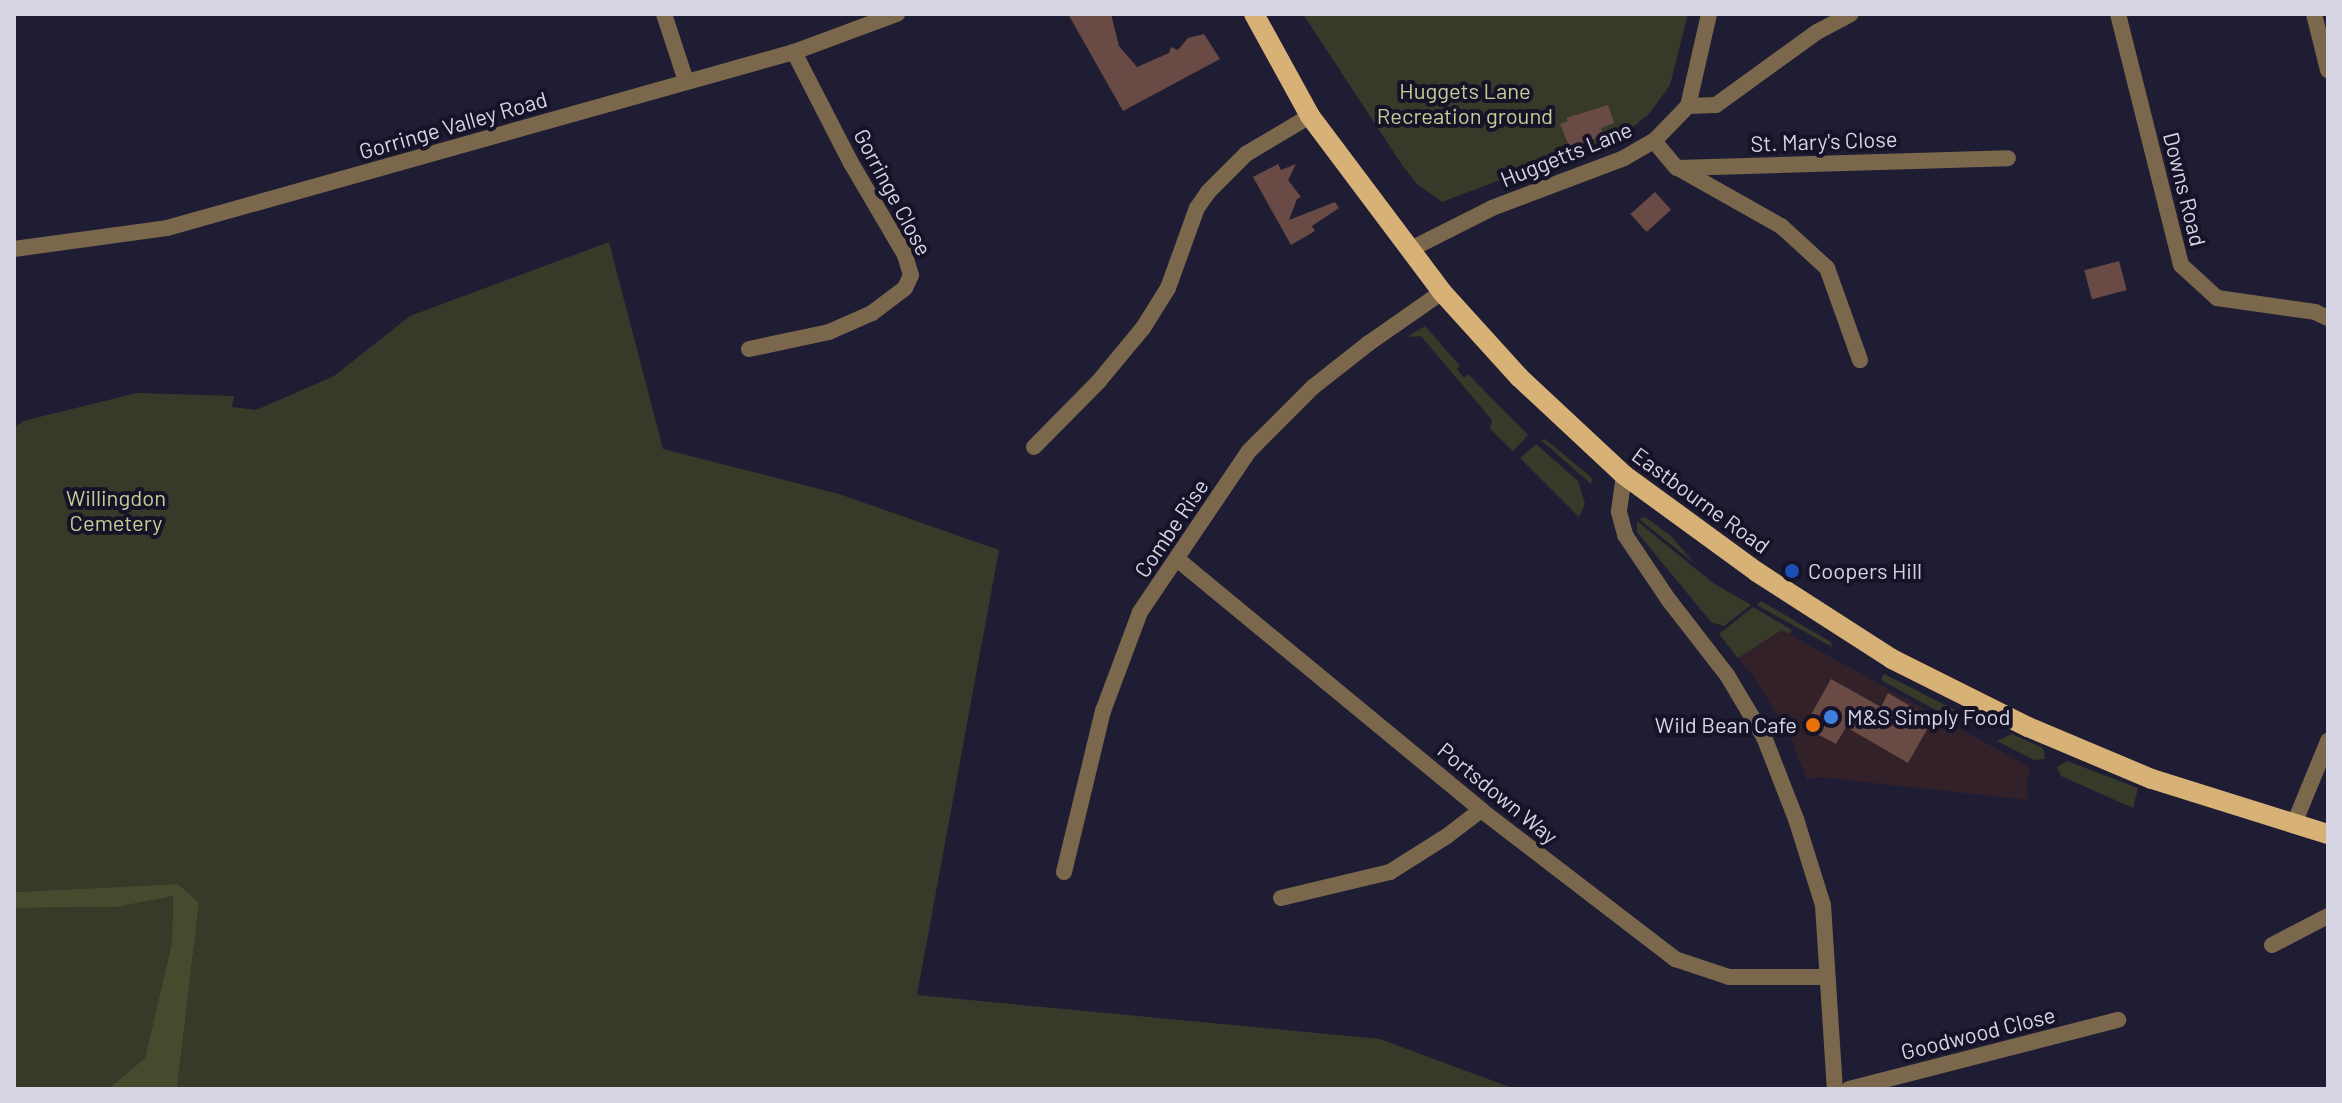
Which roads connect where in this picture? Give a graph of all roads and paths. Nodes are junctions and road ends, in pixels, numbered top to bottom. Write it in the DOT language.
graph roads {
  1 [pos="664,14"];
  2 [pos="897,14"];
  3 [pos="1254,14"];
  4 [pos="1709,14"];
  5 [pos="1851,14"];
  6 [pos="2118,14"];
  7 [pos="2314,14"];
  8 [pos="794,52"];
  9 [pos="2328,70"];
  10 [pos="686,81"];
  11 [pos="1688,106"];
  12 [pos="1310,116"];
  13 [pos="1654,141"];
  14 [pos="2008,158"];
  15 [pos="1677,168"];
  16 [pos="14,249"];
  17 [pos="1409,250"];
  18 [pos="1442,292"];
  19 [pos="2328,318"];
  20 [pos="749,349"];
  21 [pos="1860,360"];
  22 [pos="1034,447"];
  23 [pos="1624,475"];
  24 [pos="1177,559"];
  25 [pos="2328,741"];
  26 [pos="1481,810"];
  27 [pos="2294,824"];
  28 [pos="2328,834"];
  29 [pos="1064,872"];
  30 [pos="1281,898"];
  31 [pos="2328,916"];
  32 [pos="2272,945"];
  33 [pos="1827,977"];
  34 [pos="2118,1020"];
  35 [pos="1835,1089"];
  36 [pos="1849,1089"];
  1 -- 10 [label="street"];
  2 -- 8 [label="street, Gorringe Valley Road"];
  3 -- 12 [label="main road, Eastbourne Road"];
  4 -- 11 [label="street"];
  5 -- 11 [label="street"];
  6 -- 19 [label="street, Downs Road"];
  7 -- 9 [label="street"];
  8 -- 10 [label="street, Gorringe Valley Road"];
  8 -- 20 [label="street, Gorringe Close"];
  10 -- 16 [label="street, Gorringe Valley Road"];
  11 -- 13 [label="street, Huggetts Lane"];
  12 -- 17 [label="main road, Eastbourne Road"];
  12 -- 22 [label="street"];
  13 -- 15 [label="street"];
  13 -- 17 [label="street, Huggetts Lane"];
  14 -- 15 [label="street, St. Mary's Close"];
  15 -- 21 [label="street"];
  17 -- 18 [label="main road, Eastbourne Road"];
  18 -- 23 [label="main road, Eastbourne Road"];
  18 -- 24 [label="street, Combe Rise"];
  23 -- 27 [label="main road, Eastbourne Road"];
  23 -- 33 [label="street"];
  24 -- 26 [label="street, Portsdown Way"];
  24 -- 29 [label="street, Combe Rise"];
  25 -- 27 [label="street"];
  26 -- 30 [label="street"];
  26 -- 33 [label="street, Portsdown Way"];
  27 -- 28 [label="main road, Eastbourne Road"];
  31 -- 32 [label="street"];
  33 -- 35 [label="street"];
  34 -- 36 [label="street, Goodwood Close"];
}
